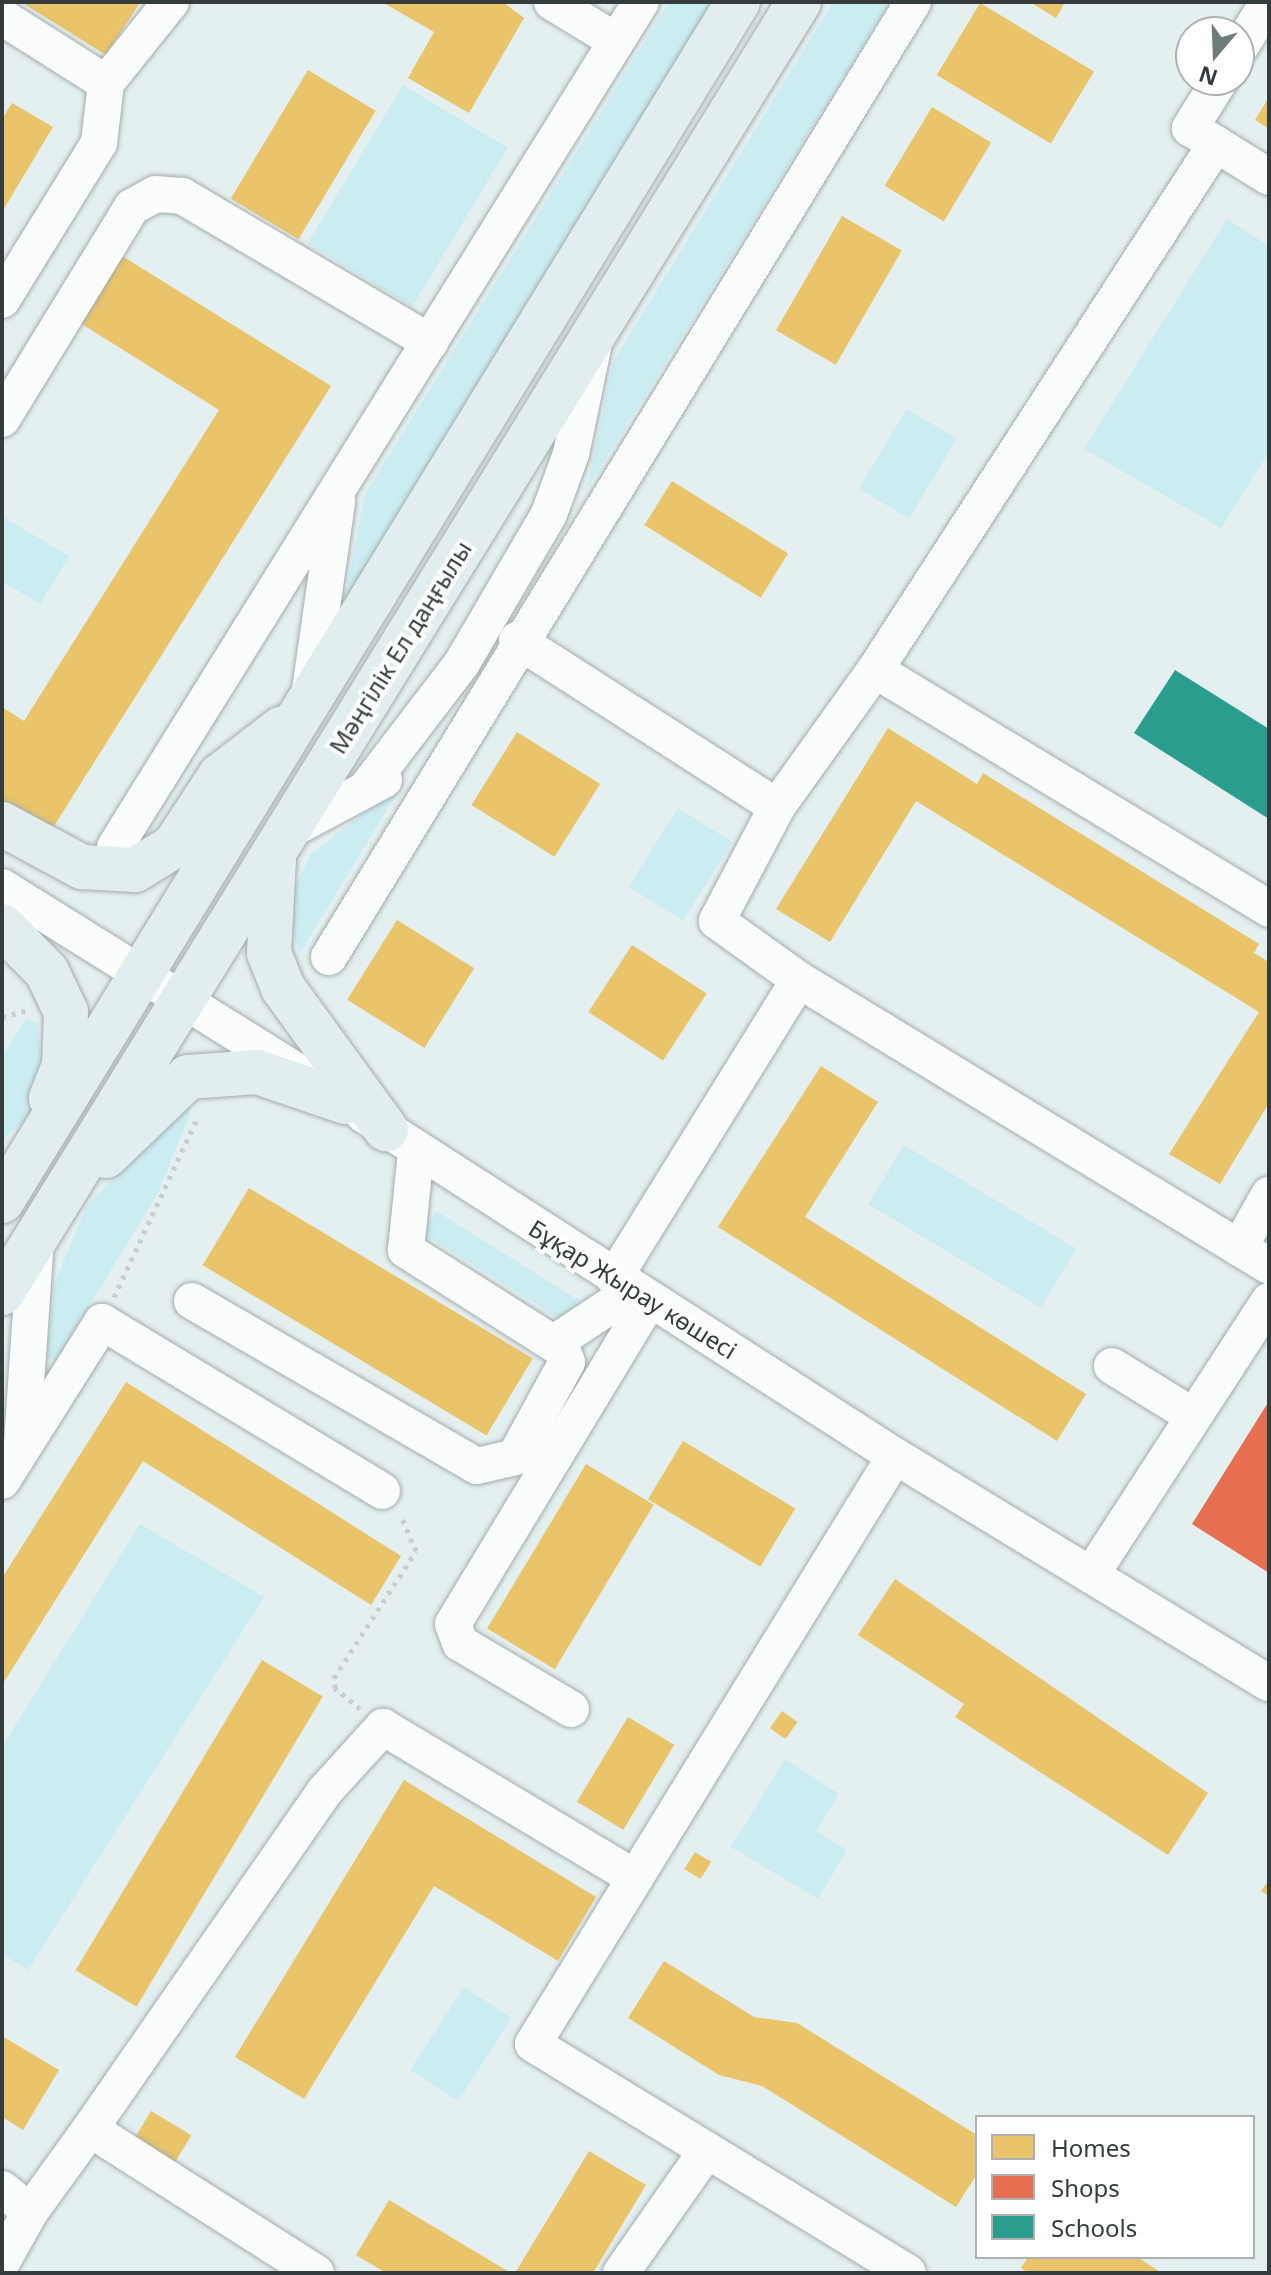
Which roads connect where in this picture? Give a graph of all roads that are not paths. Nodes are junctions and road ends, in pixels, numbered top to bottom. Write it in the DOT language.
graph roads {
  1 [pos="171,2"];
  2 [pos="552,2"];
  3 [pos="641,2"];
  4 [pos="738,2"];
  5 [pos="799,2"];
  6 [pos="913,2"];
  7 [pos="2,17"];
  8 [pos="616,41"];
  9 [pos="106,83"];
  10 [pos="1210,96"];
  11 [pos="1216,144"];
  12 [pos="1269,177"];
  13 [pos="2,300"];
  14 [pos="597,328"];
  15 [pos="430,342"];
  16 [pos="2,419"];
  17 [pos="339,488"];
  18 [pos="517,640"];
  19 [pos="875,670"];
  20 [pos="306,708"];
  21 [pos="455,743"];
  22 [pos="365,790"];
  23 [pos="777,807"];
  24 [pos="2,824"];
  25 [pos="280,842"];
  26 [pos="115,847"];
  27 [pos="2,887"];
  28 [pos="1269,909"];
  29 [pos="2,926"];
  30 [pos="329,957"];
  31 [pos="143,968"];
  32 [pos="799,980"];
  33 [pos="185,996"];
  34 [pos="345,1102"];
  35 [pos="401,1140"];
  36 [pos="14,1165"];
  37 [pos="1269,1195"];
  38 [pos="2,1201"];
  39 [pos="46,1222"];
  40 [pos="1254,1257"];
  41 [pos="632,1289"];
  42 [pos="2,1293"];
  43 [pos="192,1301"];
  44 [pos="1264,1319"];
  45 [pos="554,1343"];
  46 [pos="1112,1366"];
  47 [pos="1193,1416"];
  48 [pos="22,1448"];
  49 [pos="895,1456"];
  50 [pos="2,1481"];
  51 [pos="382,1491"];
  52 [pos="1091,1575"];
  53 [pos="1269,1683"];
  54 [pos="571,1709"];
  55 [pos="635,1878"];
  56 [pos="90,2129"];
  57 [pos="707,2150"];
  58 [pos="2,2189"];
  59 [pos="30,2212"];
  60 [pos="2,2262"];
  61 [pos="316,2273"];
  62 [pos="621,2273"];
  63 [pos="908,2273"];
  1 -- 9 [label="street"];
  2 -- 8 [label="street"];
  3 -- 8 [label="street"];
  4 -- 20 [label="main road, Мәңгілік Ел даңғылы"];
  5 -- 14 [label="main road, Мәңгілік Ел даңғылы"];
  6 -- 18 [label="street"];
  7 -- 9 [label="street"];
  8 -- 15 [label="street"];
  9 -- 13 [label="street"];
  10 -- 11 [label="street"];
  11 -- 12 [label="street"];
  11 -- 19 [label="street"];
  14 -- 22 [label="street"];
  14 -- 25 [label="main road, Мәңгілік Ел даңғылы"];
  15 -- 16 [label="street"];
  15 -- 17 [label="street"];
  17 -- 20 [label="street"];
  17 -- 26 [label="street"];
  18 -- 21 [label="street"];
  18 -- 23 [label="street"];
  19 -- 23 [label="street"];
  19 -- 28 [label="street"];
  20 -- 24 [label="main road"];
  20 -- 31 [label="main road, Мәңгілік Ел даңғылы"];
  21 -- 22 [label="street"];
  21 -- 30 [label="street"];
  22 -- 25 [label="street"];
  23 -- 32 [label="street"];
  25 -- 33 [label="main road, Мәңгілік Ел даңғылы"];
  25 -- 35 [label="main road"];
  27 -- 31 [label="street, Бұқар Жырау көшесі"];
  29 -- 36 [label="main road"];
  31 -- 33 [label="street, Бұқар Жырау көшесі"];
  31 -- 36 [label="main road, Мәңгілік Ел даңғылы"];
  32 -- 40 [label="street"];
  32 -- 41 [label="street"];
  33 -- 34 [label="street, Бұқар Жырау көшесі"];
  33 -- 39 [label="main road, Мәңгілік Ел даңғылы"];
  34 -- 35 [label="street, Бұқар Жырау көшесі"];
  34 -- 39 [label="main road"];
  35 -- 41 [label="street, Бұқар Жырау көшесі"];
  35 -- 45 [label="street"];
  36 -- 38 [label="main road, Мәңгілік Ел даңғылы"];
  37 -- 40 [label="street"];
  39 -- 42 [label="main road, Мәңгілік Ел даңғылы"];
  39 -- 48 [label="street"];
  41 -- 45 [label="street"];
  41 -- 49 [label="street, Бұқар Жырау көшесі"];
  41 -- 54 [label="street"];
  43 -- 45 [label="street"];
  44 -- 47 [label="street"];
  46 -- 47 [label="street"];
  47 -- 52 [label="street"];
  48 -- 50 [label="street"];
  48 -- 51 [label="street"];
  49 -- 52 [label="street, Бұқар Жырау көшесі"];
  49 -- 55 [label="street"];
  52 -- 53 [label="street, Бұқар Жырау көшесі"];
  55 -- 56 [label="street"];
  55 -- 57 [label="street"];
  56 -- 59 [label="street"];
  56 -- 61 [label="street"];
  57 -- 62 [label="street"];
  57 -- 63 [label="street"];
  58 -- 59 [label="street"];
  59 -- 60 [label="street"];
}
